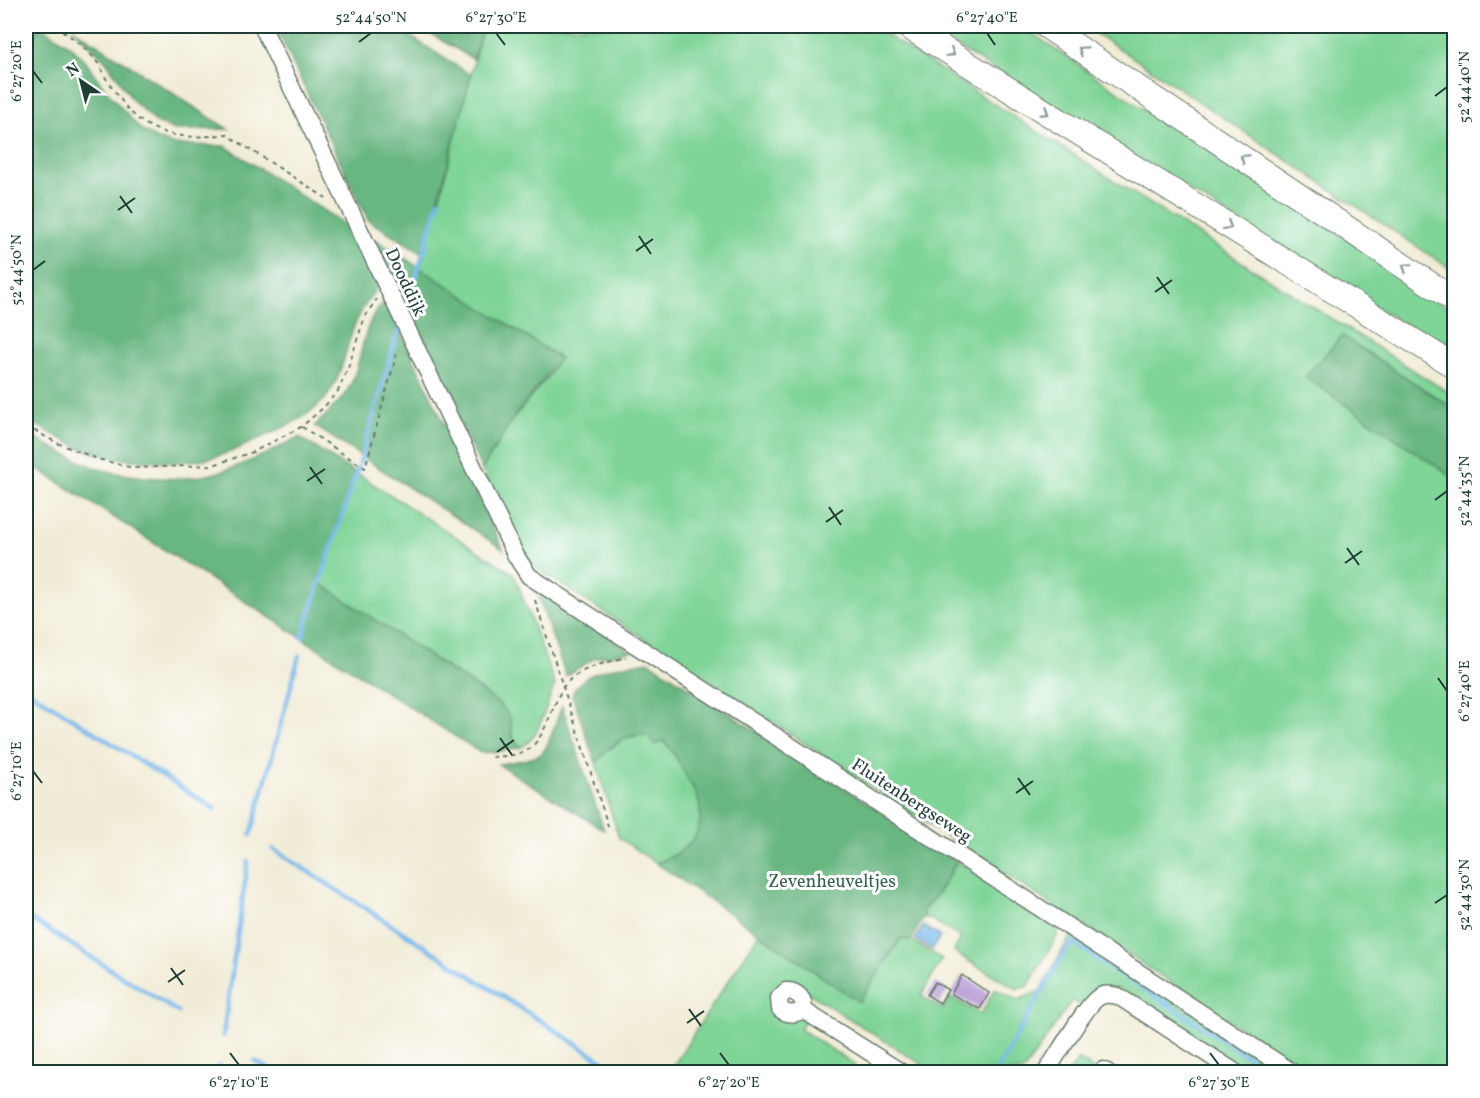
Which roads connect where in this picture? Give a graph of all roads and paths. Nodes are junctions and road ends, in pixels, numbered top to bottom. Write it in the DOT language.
graph roads {
  1 [pos="55,26"];
  2 [pos="262,26"];
  3 [pos="907,26"];
  4 [pos="1046,26"];
  5 [pos="352,213"];
  6 [pos="387,288"];
  7 [pos="1455,300"];
  8 [pos="405,326"];
  9 [pos="1413,340"];
  10 [pos="1455,366"];
  11 [pos="1455,379"];
  12 [pos="26,426"];
  13 [pos="301,427"];
  14 [pos="516,556"];
  15 [pos="525,571"];
  16 [pos="646,651"];
  17 [pos="564,687"];
  18 [pos="492,757"];
  19 [pos="609,829"];
  20 [pos="803,1010"];
  21 [pos="901,1072"];
  22 [pos="1046,1072"];
  23 [pos="1235,1072"];
  24 [pos="1292,1072"];
  1 -- 5 [label="path"];
  2 -- 5 [label="street, Dooddijk"];
  3 -- 9 [label="highway, one-way"];
  7 -- 4 [label="highway, one-way"];
  5 -- 6 [label="street, Dooddijk"];
  6 -- 8 [label="street, Dooddijk"];
  6 -- 13 [label="path"];
  8 -- 13 [label="path"];
  8 -- 14 [label="street, Dooddijk"];
  9 -- 10 [label="highway"];
  9 -- 11 [label="highway"];
  12 -- 13 [label="path"];
  14 -- 15 [label="street, Fluitenbergseweg"];
  15 -- 16 [label="street, Fluitenbergseweg"];
  15 -- 17 [label="path"];
  16 -- 17 [label="path"];
  16 -- 24 [label="street, Fluitenbergseweg"];
  17 -- 18 [label="path"];
  17 -- 19 [label="path"];
  20 -- 21 [label="street"];
  22 -- 23 [label="street"];
}
